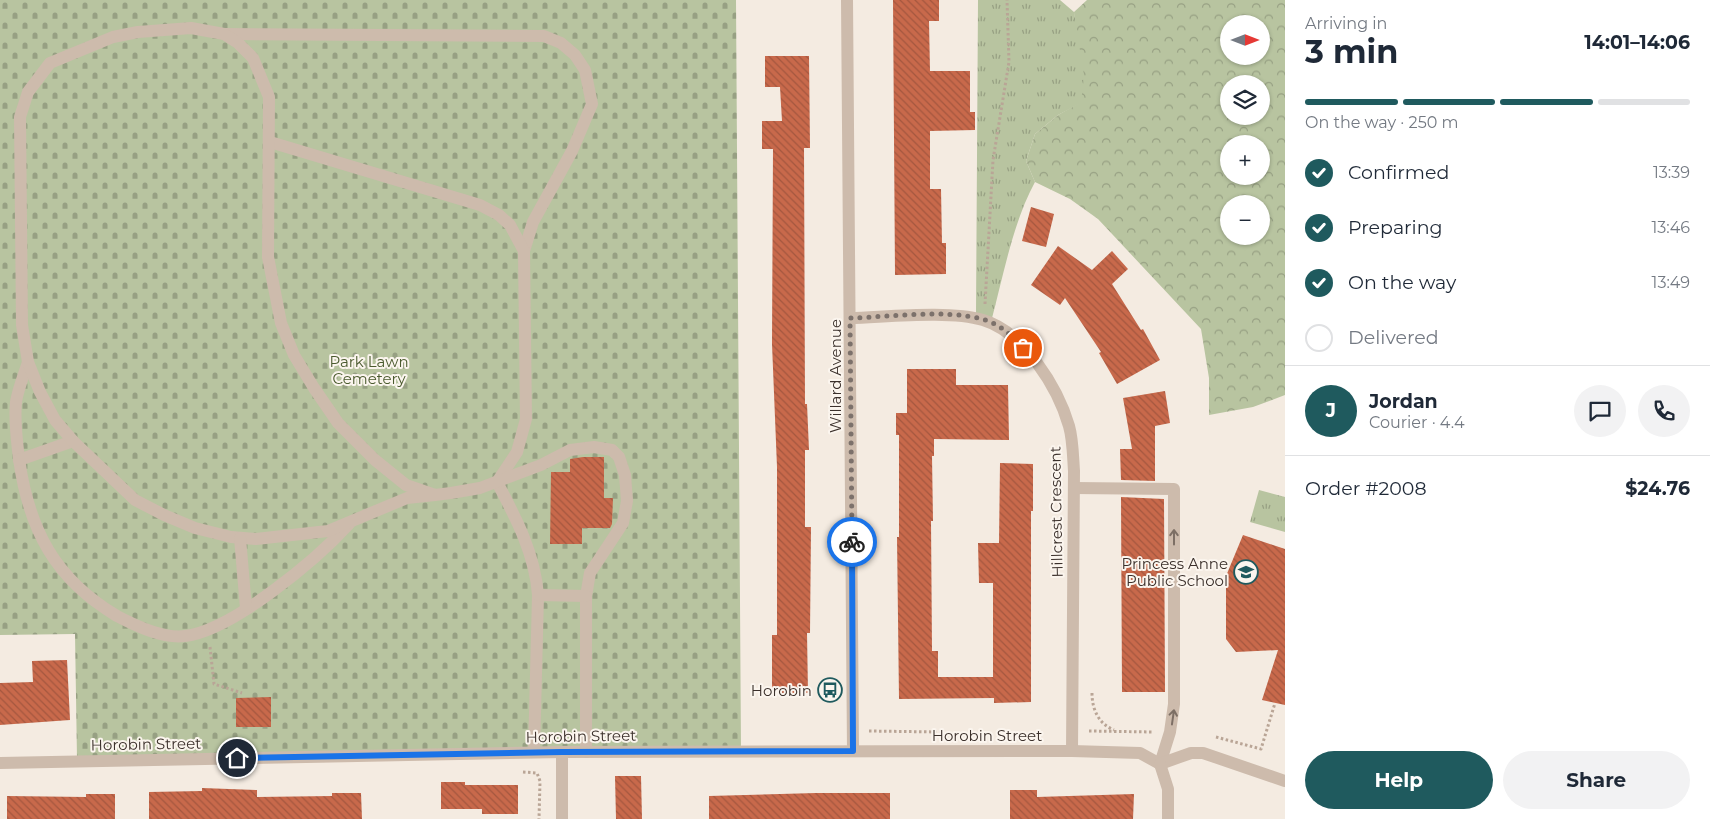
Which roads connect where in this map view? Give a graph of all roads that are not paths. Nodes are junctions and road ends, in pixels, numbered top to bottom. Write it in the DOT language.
graph roads {
  1 [pos="847,0"];
  2 [pos="224,34"];
  3 [pos="270,142"];
  4 [pos="524,251"];
  5 [pos="850,318"];
  6 [pos="28,362"];
  7 [pos="73,441"];
  8 [pos="19,460"];
  9 [pos="497,482"];
  10 [pos="1074,488"];
  11 [pos="435,495"];
  12 [pos="353,520"];
  13 [pos="240,538"];
  14 [pos="538,595"];
  15 [pos="586,596"];
  16 [pos="246,608"];
  17 [pos="853,751"];
  18 [pos="1072,751"];
  19 [pos="534,752"];
  20 [pos="562,752"];
  21 [pos="586,752"];
  22 [pos="0,763"];
  23 [pos="1160,764"];
  24 [pos="1285,781"];
  25 [pos="562,819"];
  26 [pos="1168,819"];
  1 -- 5 [label="street, Willard Avenue"];
  2 -- 3 [label="street"];
  2 -- 4 [label="street"];
  2 -- 6 [label="street"];
  3 -- 4 [label="street"];
  3 -- 11 [label="street"];
  4 -- 9 [label="street"];
  5 -- 10 [label="street, Hillcrest Crescent"];
  5 -- 17 [label="street, Willard Avenue"];
  6 -- 7 [label="street"];
  6 -- 8 [label="street"];
  7 -- 8 [label="street"];
  7 -- 13 [label="street"];
  8 -- 16 [label="street"];
  9 -- 11 [label="street"];
  9 -- 14 [label="street"];
  9 -- 15 [label="street"];
  10 -- 18 [label="street, Hillcrest Crescent"];
  23 -- 10 [label="street, one-way"];
  11 -- 12 [label="street"];
  12 -- 13 [label="street"];
  12 -- 16 [label="street"];
  13 -- 16 [label="street"];
  14 -- 15 [label="street"];
  14 -- 19 [label="street"];
  15 -- 21 [label="street"];
  17 -- 18 [label="street, Horobin Street"];
  17 -- 21 [label="street, Horobin Street"];
  18 -- 23 [label="street, Horobin Street"];
  19 -- 20 [label="street, Horobin Street"];
  19 -- 22 [label="street, Horobin Street"];
  20 -- 21 [label="street, Horobin Street"];
  20 -- 25 [label="street"];
  23 -- 24 [label="street"];
  23 -- 26 [label="street"];
}
